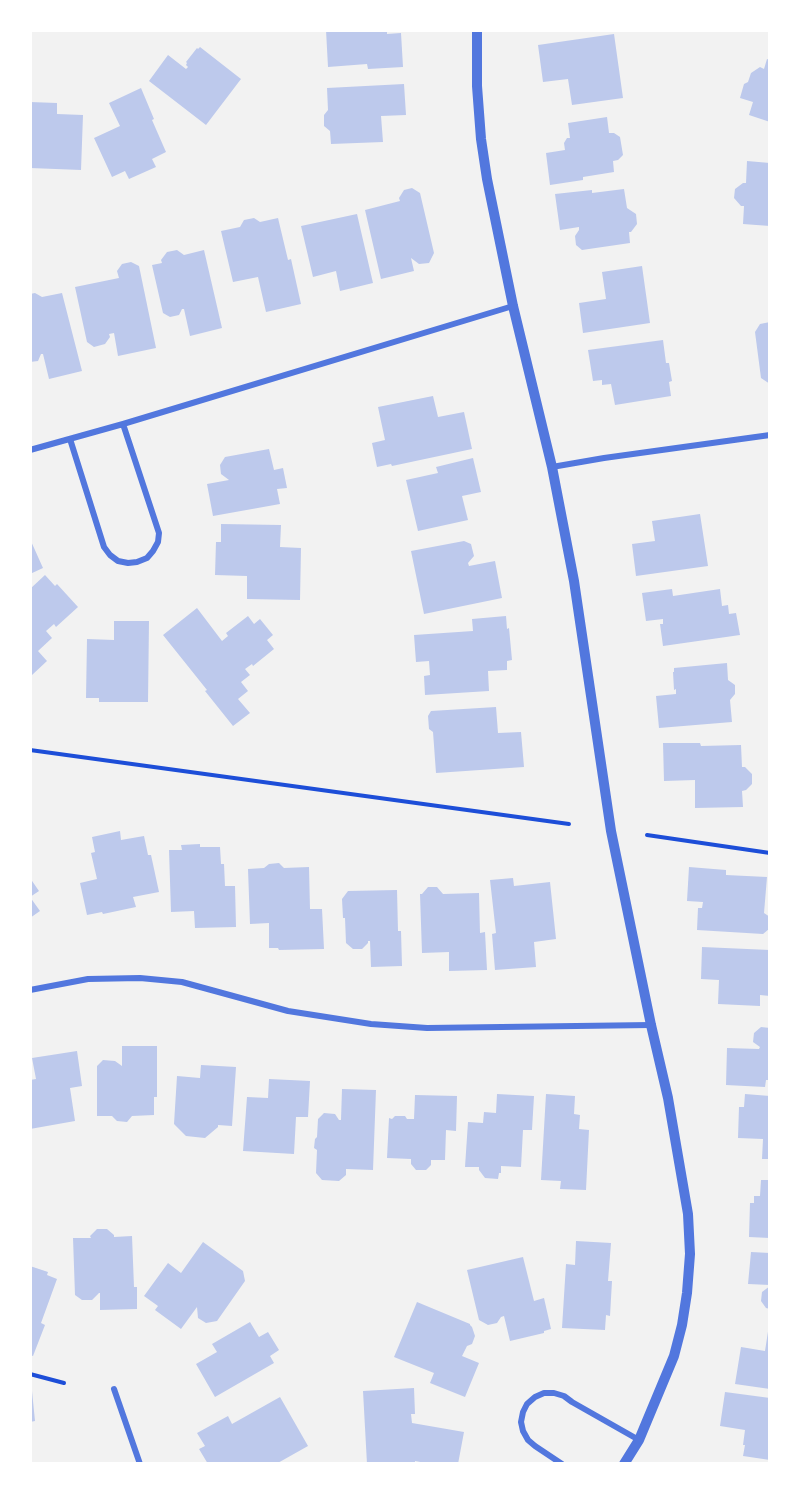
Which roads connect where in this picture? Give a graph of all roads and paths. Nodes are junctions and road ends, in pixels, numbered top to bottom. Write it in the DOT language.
graph roads {
  1 [pos="477,30"];
  2 [pos="513,306"];
  3 [pos="123,424"];
  4 [pos="770,435"];
  5 [pos="70,439"];
  6 [pos="30,450"];
  7 [pos="552,467"];
  8 [pos="30,750"];
  9 [pos="569,824"];
  10 [pos="646,835"];
  11 [pos="770,853"];
  12 [pos="30,990"];
  13 [pos="651,1025"];
  14 [pos="30,1374"];
  15 [pos="64,1383"];
  16 [pos="114,1389"];
  17 [pos="639,1440"];
  18 [pos="140,1464"];
  19 [pos="562,1464"];
  20 [pos="624,1464"];
  1 -- 2 [label="street"];
  2 -- 3 [label="street"];
  2 -- 7 [label="street"];
  3 -- 5 [label="street"];
  3 -- 5 [label="street"];
  4 -- 7 [label="street"];
  5 -- 6 [label="street"];
  7 -- 13 [label="street"];
  8 -- 9 [label="path"];
  10 -- 11 [label="path"];
  12 -- 13 [label="street"];
  13 -- 17 [label="street"];
  14 -- 15 [label="path"];
  16 -- 18 [label="street"];
  17 -- 19 [label="street"];
  17 -- 20 [label="street"];
}
